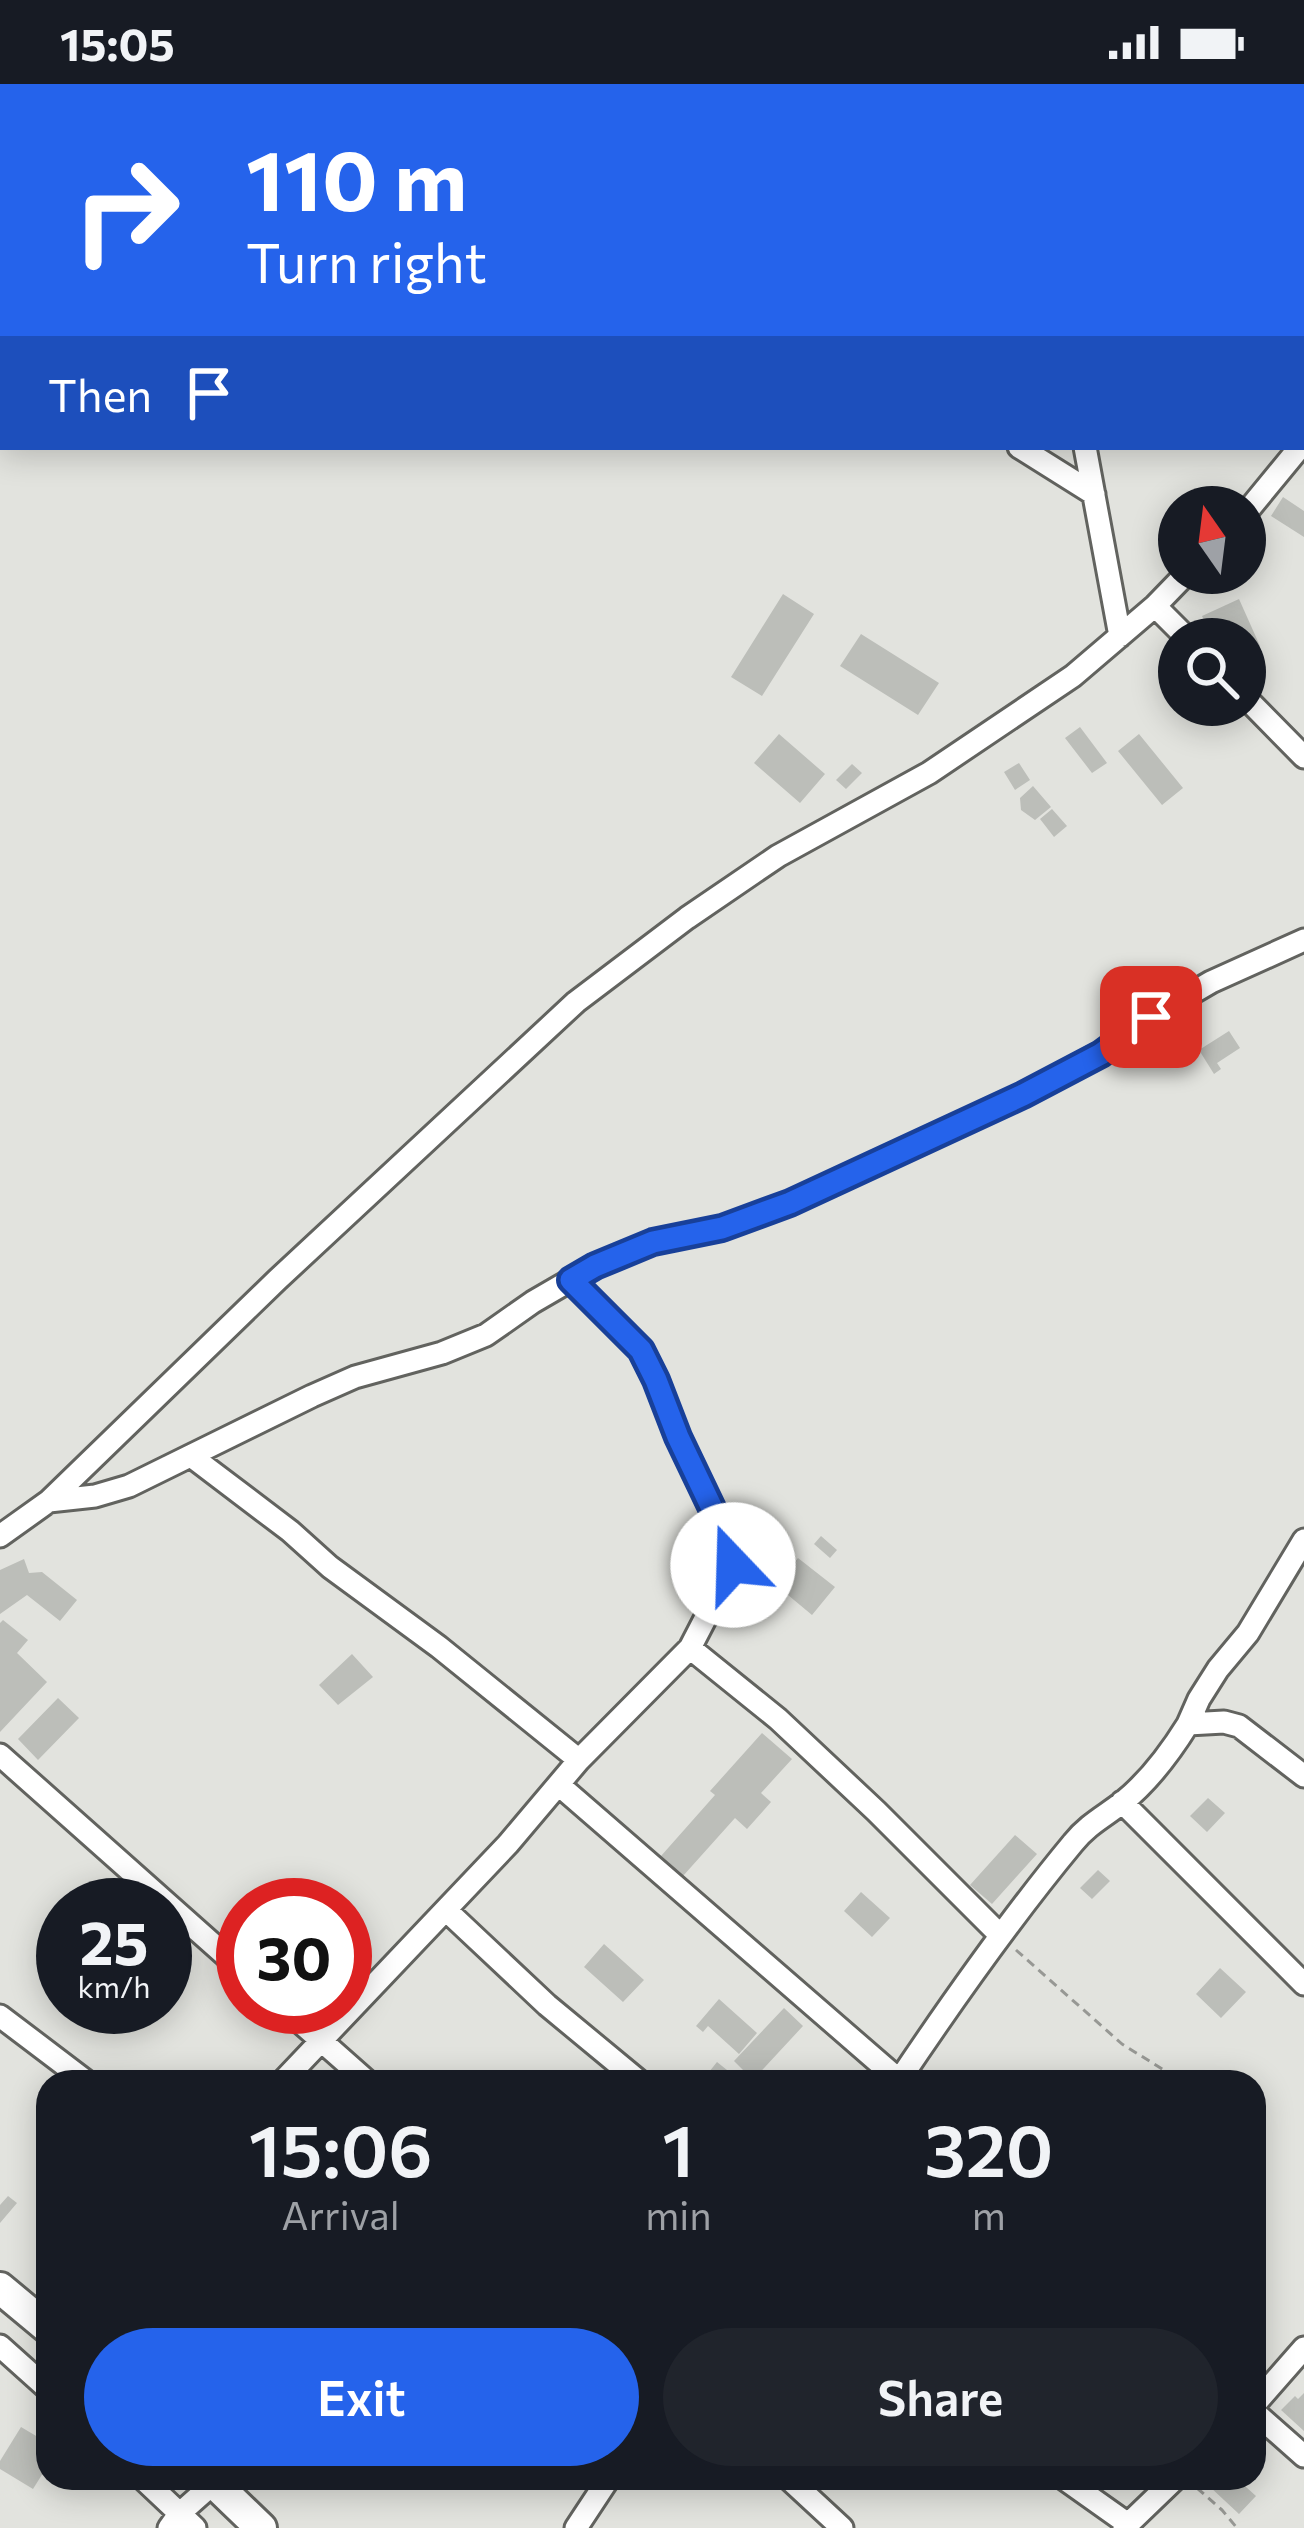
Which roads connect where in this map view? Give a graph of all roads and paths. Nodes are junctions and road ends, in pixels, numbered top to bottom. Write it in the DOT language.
graph roads {
  1 [pos="1023,450"];
  2 [pos="1086,450"];
  3 [pos="1297,450"];
  4 [pos="1266,488"];
  5 [pos="1094,494"];
  6 [pos="1167,594"];
  7 [pos="1155,606"];
  8 [pos="1167,618"];
  9 [pos="1120,636"];
  10 [pos="1266,718"];
  11 [pos="1304,757"];
  12 [pos="1304,940"];
  13 [pos="571,1280"];
  14 [pos="191,1456"];
  15 [pos="49,1501"];
  16 [pos="0,1536"];
  17 [pos="1304,1540"];
  18 [pos="690,1648"];
  19 [pos="1187,1724"];
  20 [pos="0,1755"];
  21 [pos="579,1760"];
  22 [pos="1304,1776"];
  23 [pos="559,1785"];
  24 [pos="1122,1802"];
  25 [pos="446,1910"];
  26 [pos="1000,1935"];
  27 [pos="216,1948"];
  28 [pos="1304,1984"];
  29 [pos="0,2016"];
  30 [pos="314,2034"];
  31 [pos="321,2040"];
  32 [pos="71,2070"];
  33 [pos="293,2070"];
  34 [pos="355,2070"];
  35 [pos="626,2070"];
  36 [pos="885,2070"];
  37 [pos="906,2070"];
  38 [pos="1164,2070"];
  39 [pos="0,2288"];
  40 [pos="36,2319"];
  41 [pos="0,2347"];
  42 [pos="1304,2348"];
  43 [pos="36,2378"];
  44 [pos="1266,2394"];
  45 [pos="1266,2420"];
  46 [pos="1304,2456"];
  47 [pos="152,2490"];
  48 [pos="205,2490"];
  49 [pos="222,2490"];
  50 [pos="584,2490"];
  51 [pos="600,2490"];
  52 [pos="801,2490"];
  53 [pos="1079,2490"];
  54 [pos="1172,2490"];
  55 [pos="1200,2490"];
  56 [pos="590,2503"];
  57 [pos="181,2523"];
  58 [pos="1126,2526"];
  59 [pos="261,2528"];
  60 [pos="577,2528"];
  61 [pos="842,2528"];
  62 [pos="1237,2528"];
  1 -- 5 [label="street"];
  2 -- 5 [label="street"];
  3 -- 4 [label="street"];
  5 -- 9 [label="street"];
  6 -- 7 [label="street"];
  7 -- 8 [label="street"];
  7 -- 9 [label="street"];
  9 -- 15 [label="street"];
  10 -- 11 [label="street"];
  12 -- 13 [label="street"];
  13 -- 14 [label="street"];
  13 -- 18 [label="street"];
  14 -- 15 [label="street"];
  14 -- 21 [label="street"];
  15 -- 16 [label="street"];
  17 -- 19 [label="street"];
  18 -- 21 [label="street"];
  18 -- 26 [label="street"];
  19 -- 22 [label="street"];
  19 -- 24 [label="street"];
  20 -- 27 [label="street"];
  21 -- 23 [label="street"];
  23 -- 25 [label="street"];
  23 -- 36 [label="street"];
  24 -- 26 [label="street"];
  24 -- 28 [label="street"];
  25 -- 31 [label="street"];
  25 -- 35 [label="street"];
  26 -- 37 [label="street"];
  26 -- 38 [label="path"];
  29 -- 32 [label="street"];
  30 -- 31 [label="street"];
  31 -- 33 [label="street"];
  31 -- 34 [label="street"];
  39 -- 40 [label="main road"];
  41 -- 43 [label="street"];
  42 -- 44 [label="street"];
  45 -- 46 [label="street"];
  47 -- 57 [label="street"];
  48 -- 57 [label="street"];
  49 -- 59 [label="main road"];
  50 -- 56 [label="street"];
  51 -- 56 [label="street"];
  52 -- 61 [label="street"];
  53 -- 58 [label="street"];
  54 -- 58 [label="street"];
  55 -- 62 [label="path"];
  56 -- 60 [label="street"];
}
